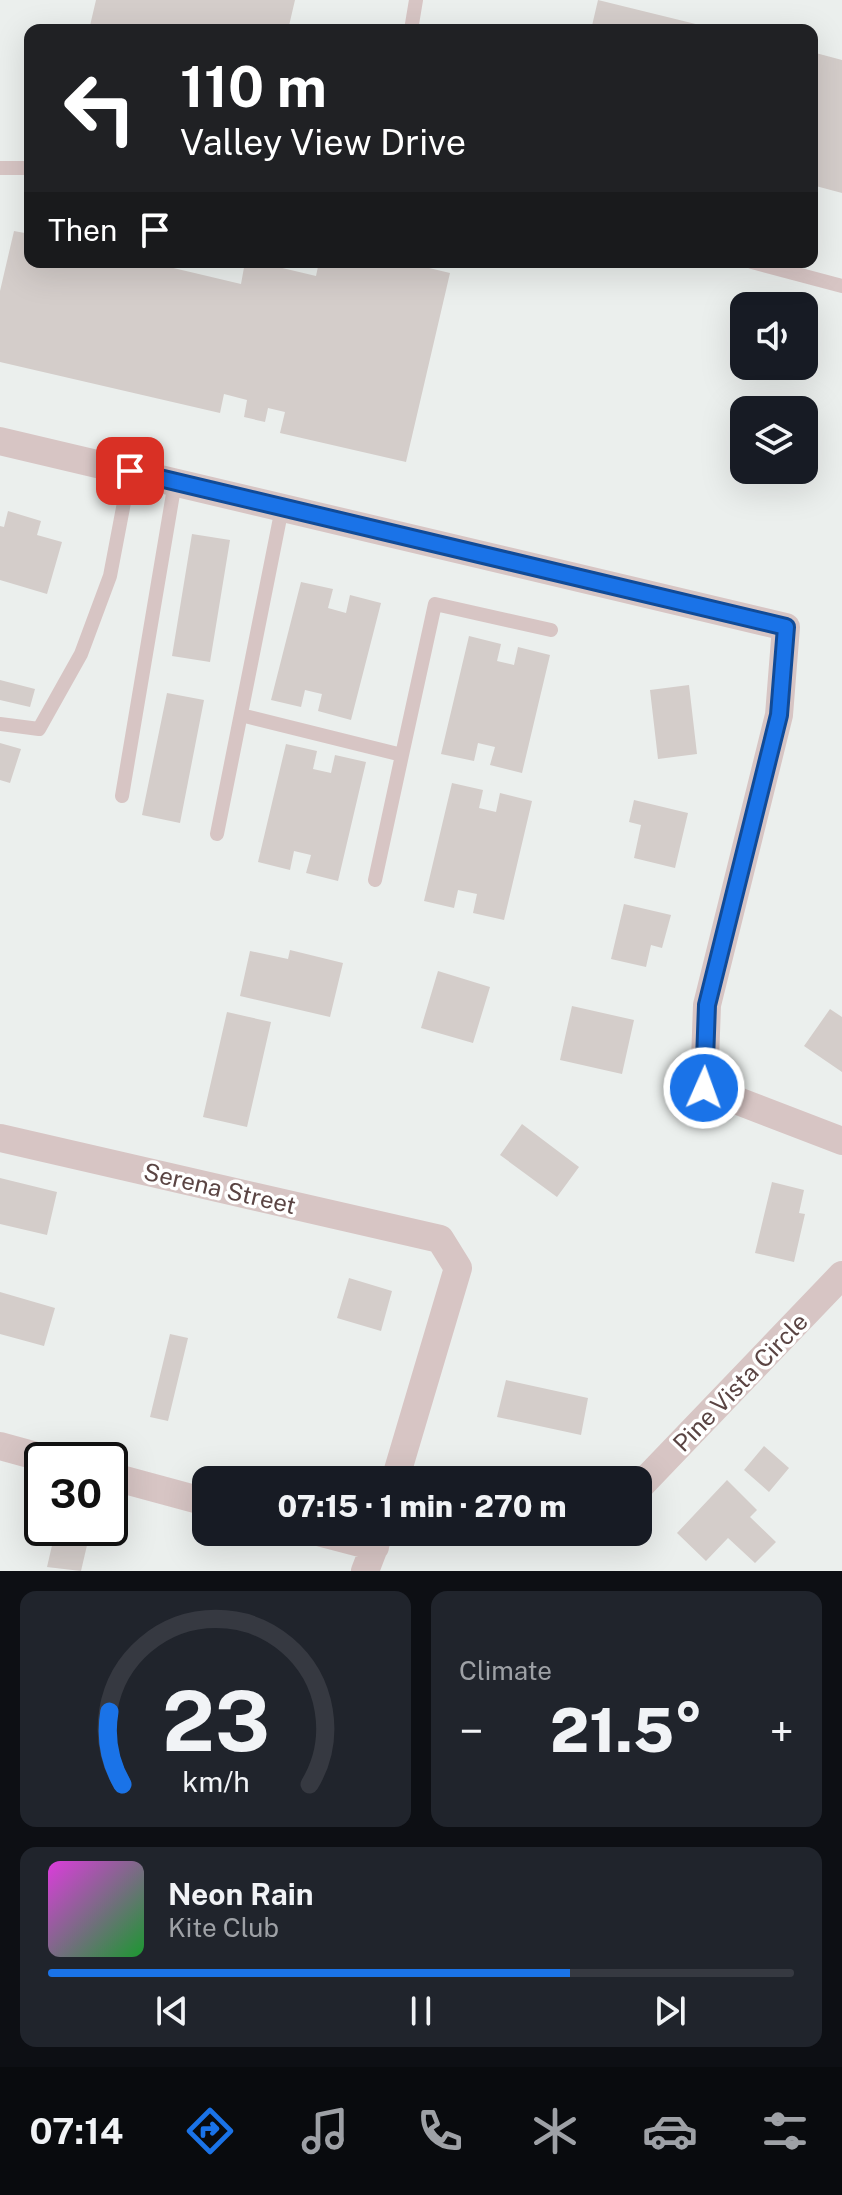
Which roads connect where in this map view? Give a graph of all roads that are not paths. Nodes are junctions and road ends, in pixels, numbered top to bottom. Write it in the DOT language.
graph roads {
  1 [pos="416,0"];
  2 [pos="412,24"];
  3 [pos="0,168"];
  4 [pos="24,168"];
  5 [pos="774,268"];
  6 [pos="842,286"];
  7 [pos="0,441"];
  8 [pos="130,471"];
  9 [pos="175,482"];
  10 [pos="282,508"];
  11 [pos="551,630"];
  12 [pos="241,715"];
  13 [pos="0,724"];
  14 [pos="402,755"];
  15 [pos="122,796"];
  16 [pos="217,834"];
  17 [pos="375,880"];
  18 [pos="0,1138"];
  19 [pos="842,1141"];
  20 [pos="842,1275"];
  21 [pos="0,1446"];
  22 [pos="24,1453"];
  23 [pos="399,1466"];
  24 [pos="652,1473"];
  25 [pos="128,1481"];
  26 [pos="192,1498"];
  1 -- 2 [label="lane"];
  3 -- 4 [label="lane"];
  5 -- 6 [label="lane"];
  7 -- 8 [label="street"];
  8 -- 9 [label="street"];
  8 -- 13 [label="lane"];
  9 -- 10 [label="street"];
  9 -- 15 [label="lane"];
  10 -- 12 [label="lane"];
  10 -- 19 [label="street"];
  11 -- 14 [label="lane"];
  12 -- 14 [label="lane"];
  12 -- 16 [label="lane"];
  14 -- 17 [label="lane"];
  18 -- 23 [label="street, Serena Street"];
  20 -- 24 [label="street, Pine Vista Circle"];
  21 -- 22 [label="street"];
  25 -- 26 [label="street"];
}
